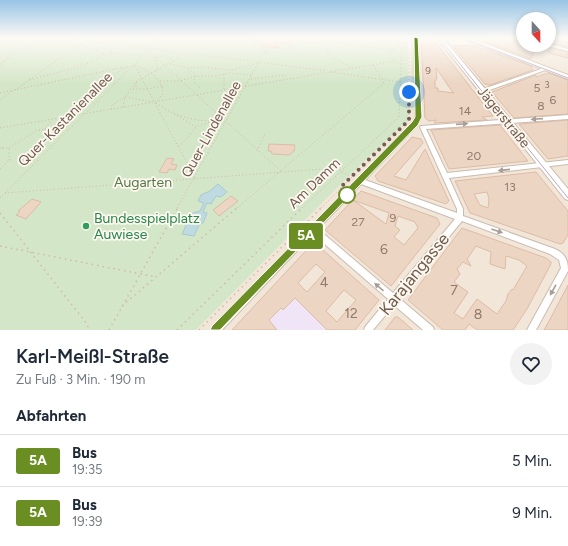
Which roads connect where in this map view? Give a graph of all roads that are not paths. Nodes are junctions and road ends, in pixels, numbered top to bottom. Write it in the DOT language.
graph roads {
  1 [pos="416,53"];
  2 [pos="452,53"];
  3 [pos="508,53"];
  4 [pos="546,69"];
  5 [pos="568,78"];
  6 [pos="482,91"];
  7 [pos="568,117"];
  8 [pos="507,121"];
  9 [pos="568,162"];
  10 [pos="543,165"];
  11 [pos="446,176"];
  12 [pos="360,181"];
  13 [pos="568,196"];
  14 [pos="460,218"];
  15 [pos="312,229"];
  16 [pos="564,259"];
  17 [pos="393,298"];
  18 [pos="216,330"];
  19 [pos="368,330"];
  20 [pos="430,330"];
  21 [pos="531,330"];
  1 -- 12 [label="street"];
  2 -- 6 [label="main road, Jägerstraße"];
  3 -- 4 [label="main road"];
  4 -- 5 [label="main road"];
  4 -- 6 [label="street"];
  6 -- 8 [label="main road, Jägerstraße"];
  7 -- 8 [label="street, one-way"];
  8 -- 10 [label="main road, Jägerstraße"];
  11 -- 8 [label="street, one-way"];
  9 -- 10 [label="street"];
  10 -- 11 [label="street, one-way"];
  10 -- 13 [label="main road, Jägerstraße"];
  11 -- 14 [label="street"];
  12 -- 14 [label="street"];
  12 -- 15 [label="street"];
  14 -- 16 [label="street, one-way"];
  14 -- 17 [label="street, Karajangasse"];
  17 -- 15 [label="street, one-way"];
  15 -- 18 [label="street"];
  16 -- 21 [label="street, one-way"];
  17 -- 19 [label="street, Karajangasse"];
  17 -- 20 [label="street"];
}
